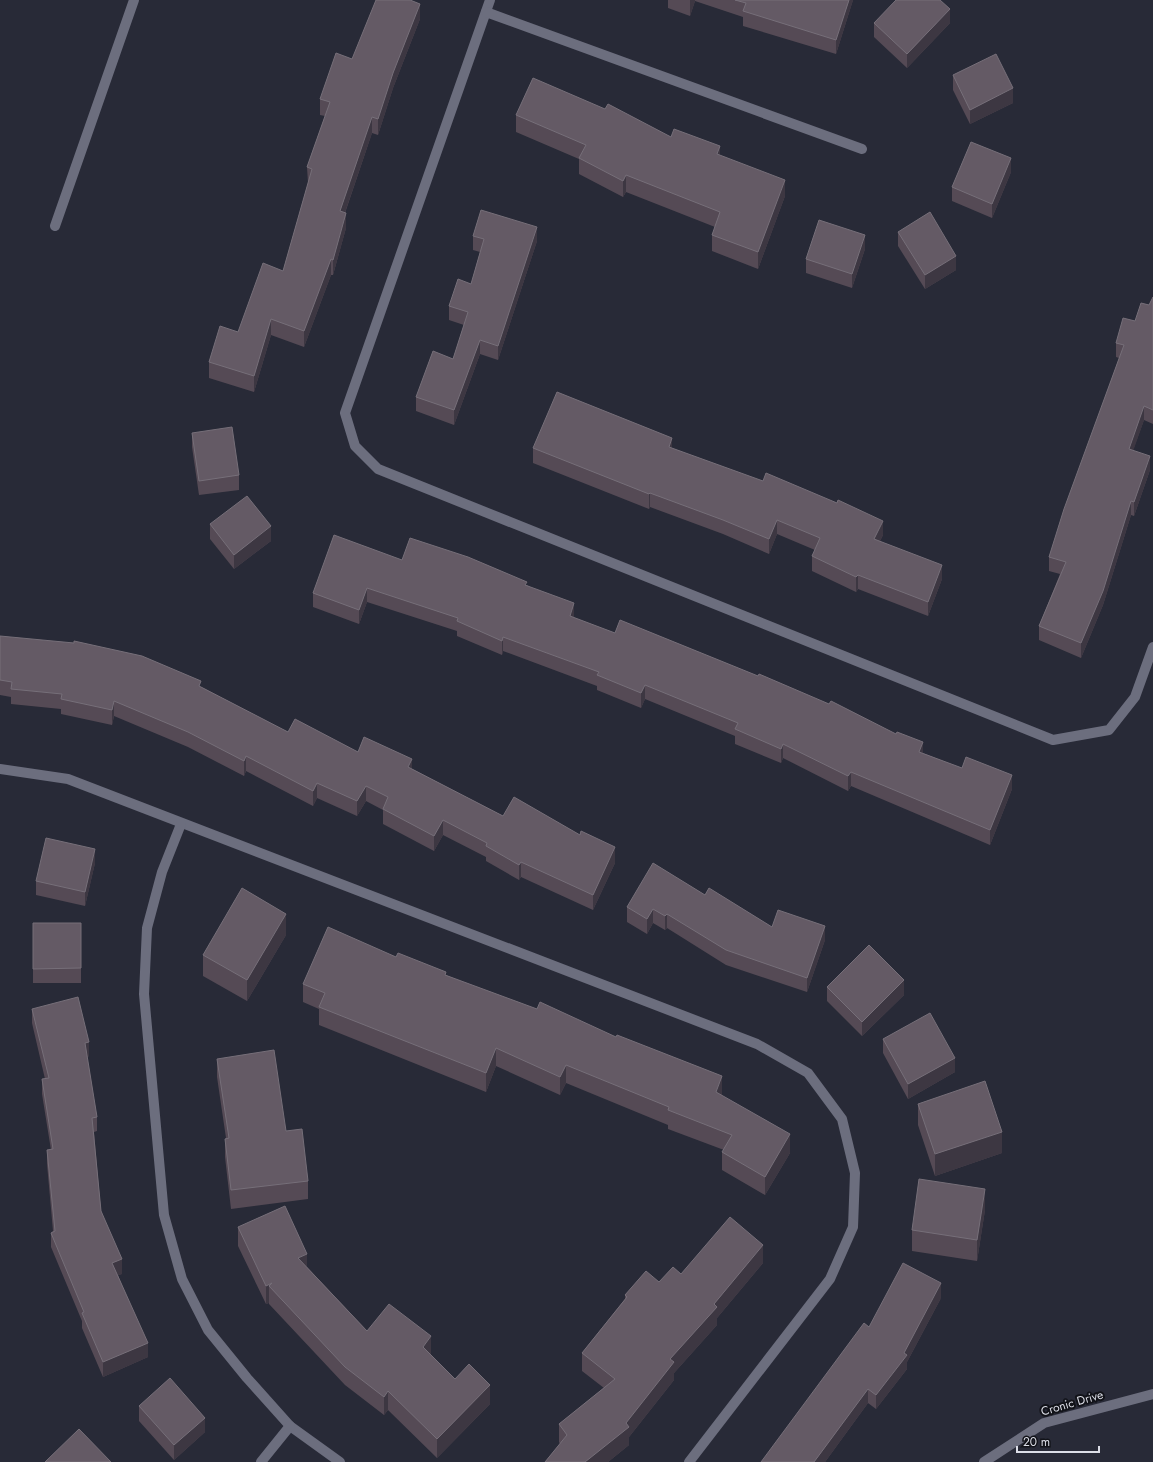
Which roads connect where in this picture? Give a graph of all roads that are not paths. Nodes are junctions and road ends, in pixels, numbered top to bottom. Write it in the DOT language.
graph roads {
  1 [pos="134,0"];
  2 [pos="490,0"];
  3 [pos="486,12"];
  4 [pos="862,149"];
  5 [pos="55,226"];
  6 [pos="1153,647"];
  7 [pos="0,769"];
  8 [pos="181,824"];
  9 [pos="1153,1394"];
  10 [pos="290,1426"];
  11 [pos="261,1462"];
  12 [pos="340,1462"];
  13 [pos="689,1462"];
  14 [pos="984,1462"];
  1 -- 5 [label="street"];
  2 -- 3 [label="street"];
  3 -- 4 [label="street"];
  3 -- 6 [label="street"];
  7 -- 8 [label="street"];
  8 -- 10 [label="street"];
  8 -- 13 [label="street"];
  9 -- 14 [label="street, Cronic Drive"];
  10 -- 11 [label="street"];
  10 -- 12 [label="street"];
}
